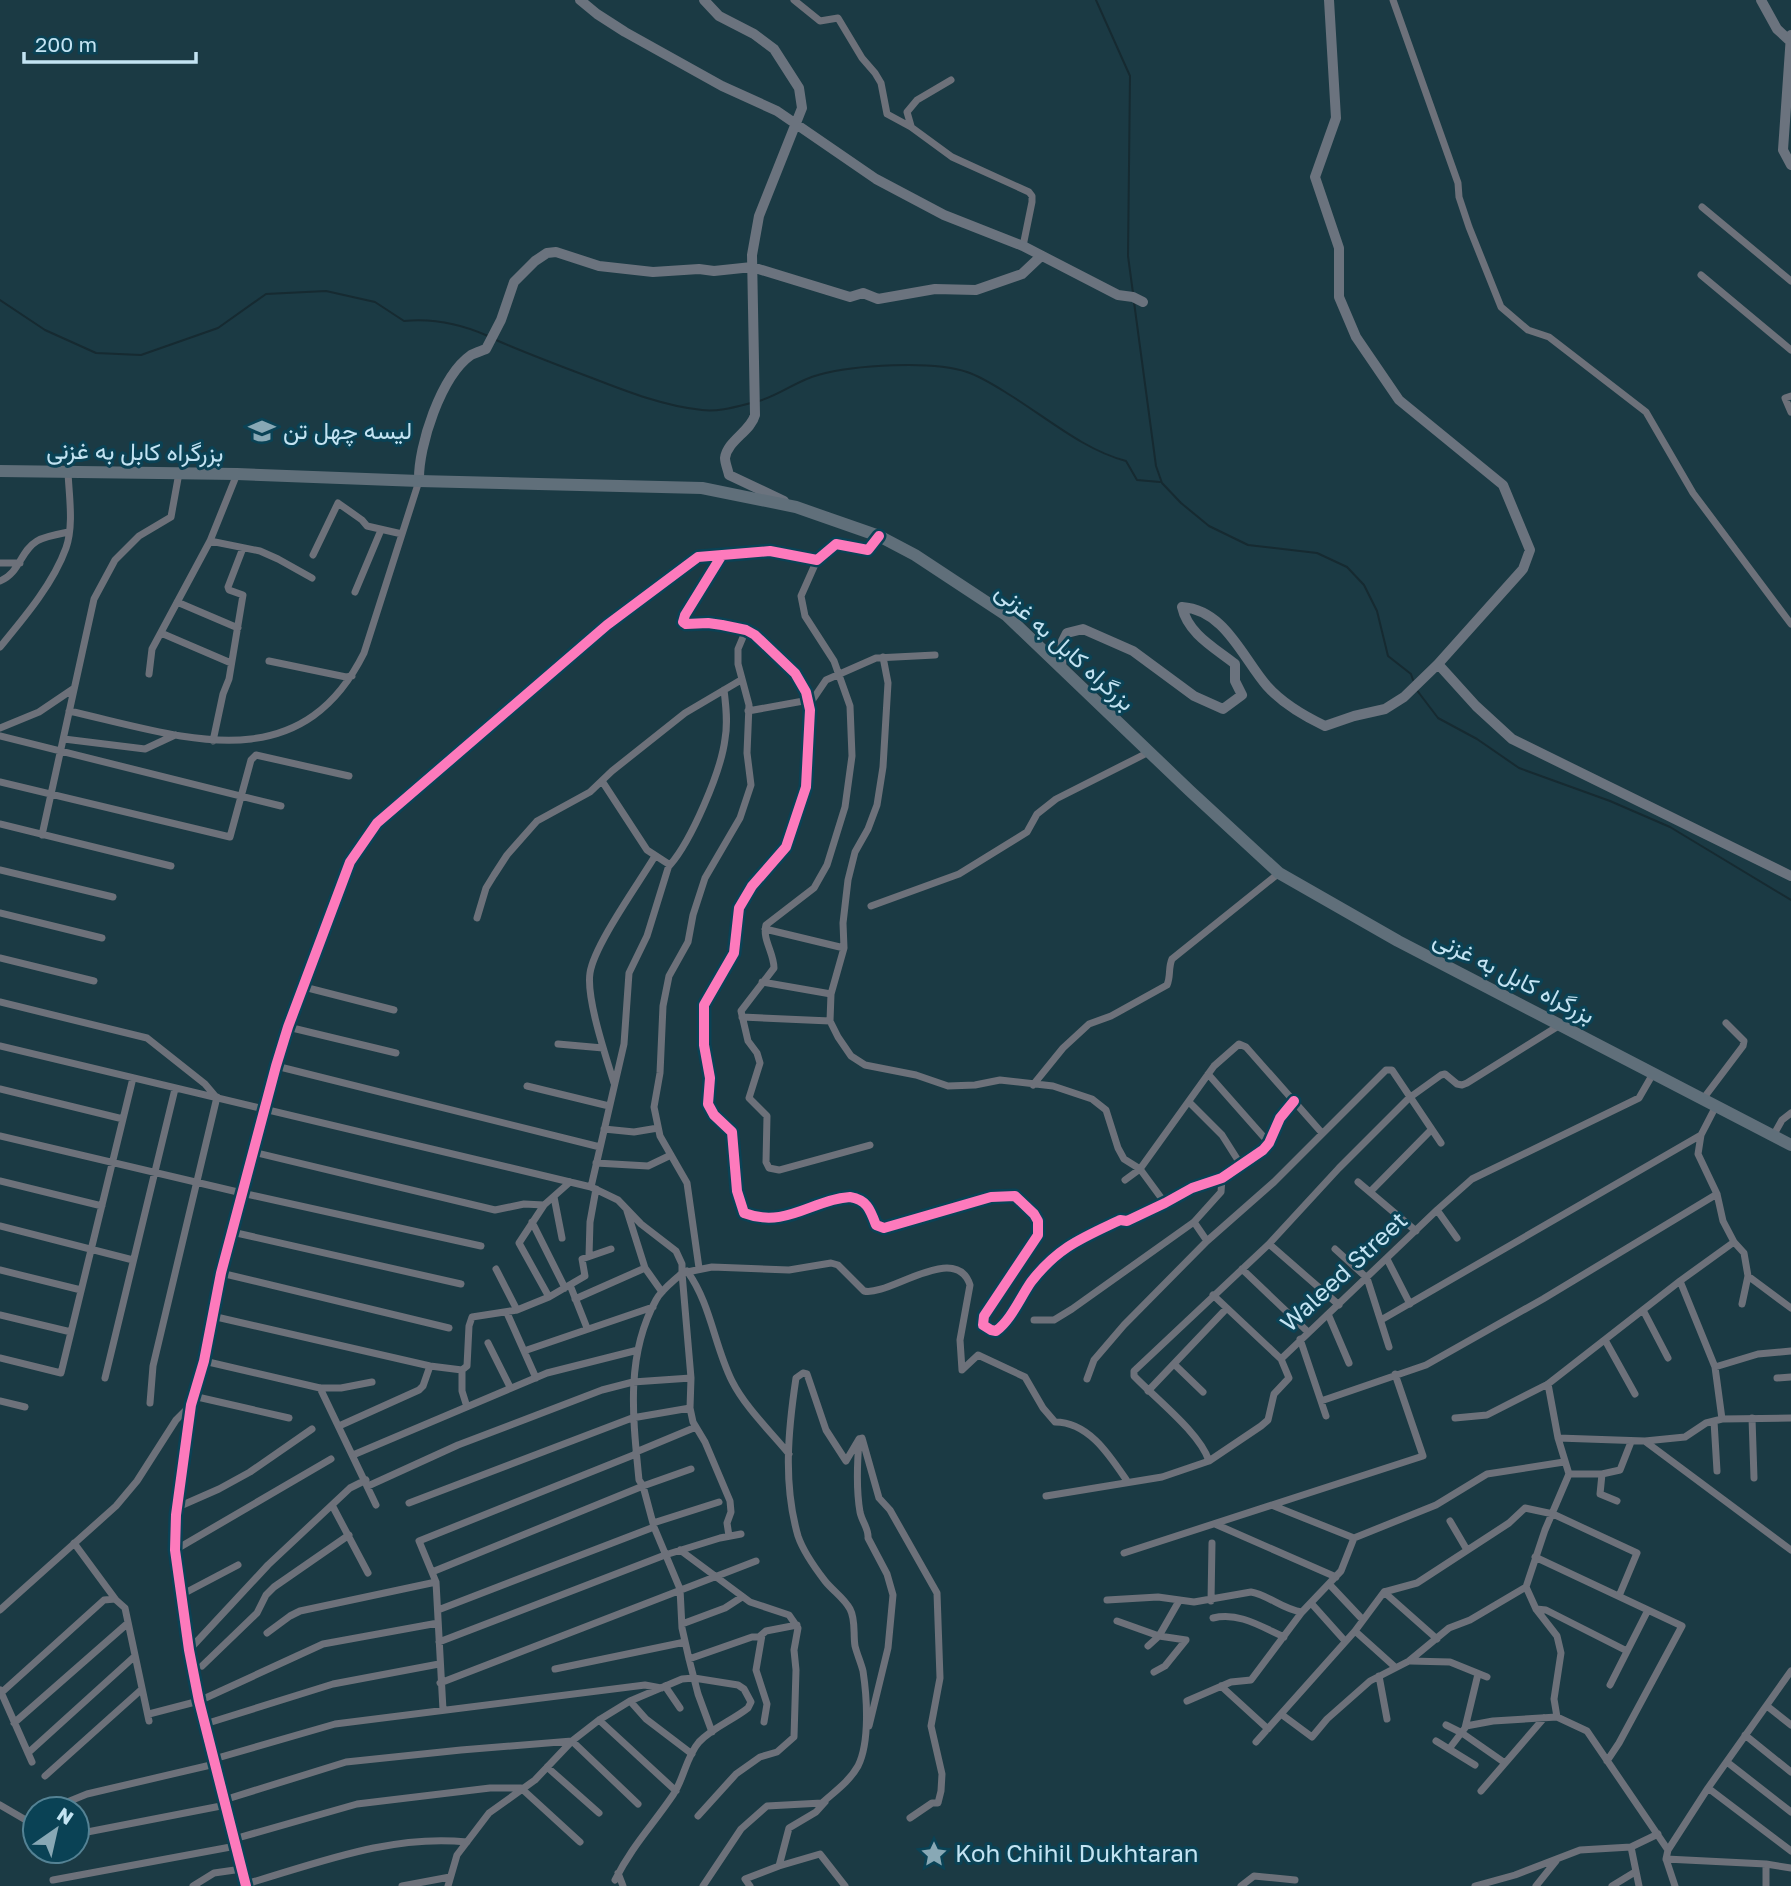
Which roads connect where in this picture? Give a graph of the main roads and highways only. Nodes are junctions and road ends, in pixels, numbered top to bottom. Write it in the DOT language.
graph roads {
  1 [pos="0,471"];
  2 [pos="1791,1145"];
  1 -- 2 [label="highway, بزرگراه کابل به غزنی"];
}
